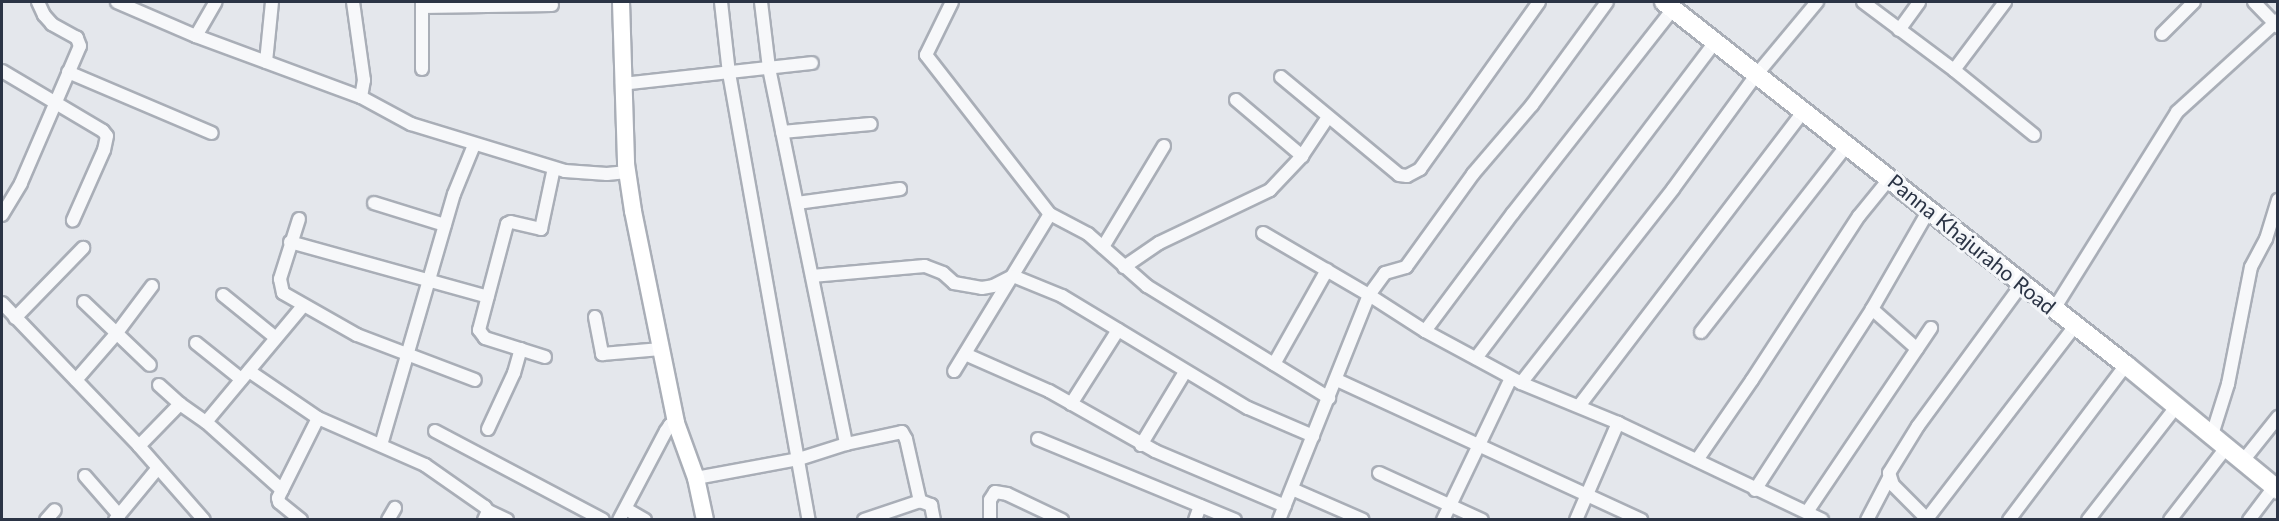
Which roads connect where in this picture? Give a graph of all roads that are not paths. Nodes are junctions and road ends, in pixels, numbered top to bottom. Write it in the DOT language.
graph roads {
  1 [pos="38,2"];
  2 [pos="117,2"];
  3 [pos="216,2"];
  4 [pos="272,2"];
  5 [pos="353,2"];
  6 [pos="621,2"];
  7 [pos="721,2"];
  8 [pos="761,2"];
  9 [pos="952,2"];
  10 [pos="1539,2"];
  11 [pos="1607,2"];
  12 [pos="1817,2"];
  13 [pos="1863,2"];
  14 [pos="1919,2"];
  15 [pos="2005,2"];
  16 [pos="2194,2"];
  17 [pos="2254,2"];
  18 [pos="422,4"];
  19 [pos="505,4"];
  20 [pos="552,4"];
  21 [pos="135,5"];
  22 [pos="1668,5"];
  23 [pos="2276,23"];
  24 [pos="1899,30"];
  25 [pos="2162,34"];
  26 [pos="196,36"];
  27 [pos="1716,41"];
  28 [pos="266,62"];
  29 [pos="812,63"];
  30 [pos="769,68"];
  31 [pos="422,69"];
  32 [pos="1954,70"];
  33 [pos="2,71"];
  34 [pos="68,72"];
  35 [pos="729,73"];
  36 [pos="1757,74"];
  37 [pos="1281,77"];
  38 [pos="622,84"];
  39 [pos="361,97"];
  40 [pos="1236,100"];
  41 [pos="54,102"];
  42 [pos="1803,112"];
  43 [pos="1328,117"];
  44 [pos="871,124"];
  45 [pos="782,132"];
  46 [pos="212,133"];
  47 [pos="2034,135"];
  48 [pos="474,145"];
  49 [pos="1847,145"];
  50 [pos="1164,146"];
  51 [pos="1302,156"];
  52 [pos="554,168"];
  53 [pos="627,172"];
  54 [pos="1890,178"];
  55 [pos="900,189"];
  56 [pos="374,203"];
  57 [pos="797,204"];
  58 [pos="2277,204"];
  59 [pos="1929,210"];
  60 [pos="1050,214"];
  61 [pos="2,215"];
  62 [pos="73,219"];
  63 [pos="299,219"];
  64 [pos="445,225"];
  65 [pos="1263,233"];
  66 [pos="290,242"];
  67 [pos="1103,247"];
  68 [pos="83,248"];
  69 [pos="1124,267"];
  70 [pos="1327,270"];
  71 [pos="812,276"];
  72 [pos="1013,276"];
  73 [pos="429,281"];
  74 [pos="2022,284"];
  75 [pos="152,286"];
  76 [pos="223,295"];
  77 [pos="1370,295"];
  78 [pos="488,297"];
  79 [pos="84,302"];
  80 [pos="2,303"];
  81 [pos="303,306"];
  82 [pos="1872,309"];
  83 [pos="2054,309"];
  84 [pos="595,317"];
  85 [pos="15,318"];
  86 [pos="2074,326"];
  87 [pos="1931,328"];
  88 [pos="1118,330"];
  89 [pos="1425,331"];
  90 [pos="1701,332"];
  91 [pos="116,334"];
  92 [pos="276,338"];
  93 [pos="196,343"];
  94 [pos="521,349"];
  95 [pos="661,349"];
  96 [pos="1917,349"];
  97 [pos="407,354"];
  98 [pos="964,354"];
  99 [pos="545,357"];
  100 [pos="1476,358"];
  101 [pos="1274,364"];
  102 [pos="150,365"];
  103 [pos="2126,365"];
  104 [pos="954,371"];
  105 [pos="1185,372"];
  106 [pos="245,375"];
  107 [pos="76,380"];
  108 [pos="475,380"];
  109 [pos="1337,380"];
  110 [pos="1516,380"];
  111 [pos="159,385"];
  112 [pos="1329,398"];
  113 [pos="180,404"];
  114 [pos="1071,404"];
  115 [pos="1579,406"];
  116 [pos="2176,407"];
  117 [pos="2277,417"];
  118 [pos="318,418"];
  119 [pos="206,422"];
  120 [pos="676,423"];
  121 [pos="1618,423"];
  122 [pos="488,429"];
  123 [pos="435,431"];
  124 [pos="1313,436"];
  125 [pos="1038,439"];
  126 [pos="2218,443"];
  127 [pos="846,444"];
  128 [pos="1141,445"];
  129 [pos="1478,445"];
  130 [pos="139,446"];
  131 [pos="381,446"];
  132 [pos="799,459"];
  133 [pos="1697,460"];
  134 [pos="2242,462"];
  135 [pos="157,469"];
  136 [pos="1379,473"];
  137 [pos="85,477"];
  138 [pos="696,478"];
  139 [pos="1889,478"];
  140 [pos="2276,488"];
  141 [pos="1292,489"];
  142 [pos="282,490"];
  143 [pos="1755,490"];
  144 [pos="1587,494"];
  145 [pos="920,501"];
  146 [pos="1450,505"];
  147 [pos="1200,506"];
  148 [pos="1285,506"];
  149 [pos="395,508"];
  150 [pos="1807,512"];
  151 [pos="622,514"];
  152 [pos="486,515"];
  153 [pos="117,517"];
  154 [pos="200,518"];
  155 [pos="301,519"];
  156 [pos="388,519"];
  157 [pos="507,519"];
  158 [pos="603,519"];
  159 [pos="645,519"];
  160 [pos="705,519"];
  161 [pos="808,519"];
  162 [pos="866,519"];
  163 [pos="934,519"];
  164 [pos="990,519"];
  165 [pos="1062,519"];
  166 [pos="1195,519"];
  167 [pos="1235,519"];
  168 [pos="1279,519"];
  169 [pos="1363,519"];
  170 [pos="1443,519"];
  171 [pos="1482,519"];
  172 [pos="1576,519"];
  173 [pos="1641,519"];
  174 [pos="1822,519"];
  175 [pos="1867,519"];
  176 [pos="1927,519"];
  177 [pos="2009,519"];
  178 [pos="2088,519"];
  179 [pos="2170,519"];
  180 [pos="2249,519"];
  1 -- 34 [label="street"];
  2 -- 21 [label="street"];
  3 -- 26 [label="street"];
  4 -- 28 [label="street"];
  5 -- 39 [label="street"];
  6 -- 38 [label="main road"];
  7 -- 35 [label="street"];
  8 -- 30 [label="street"];
  9 -- 60 [label="street"];
  10 -- 43 [label="street"];
  11 -- 77 [label="street"];
  12 -- 36 [label="street"];
  13 -- 24 [label="street"];
  14 -- 24 [label="street"];
  15 -- 32 [label="street"];
  16 -- 25 [label="street"];
  17 -- 23 [label="street"];
  18 -- 19 [label="street"];
  18 -- 31 [label="street"];
  19 -- 20 [label="street"];
  21 -- 26 [label="street"];
  22 -- 27 [label="main road, Panna Khajuraho Road"];
  22 -- 89 [label="street"];
  23 -- 83 [label="street"];
  24 -- 32 [label="street"];
  26 -- 28 [label="street"];
  27 -- 36 [label="main road, Panna Khajuraho Road"];
  27 -- 100 [label="street"];
  28 -- 39 [label="street"];
  29 -- 30 [label="street"];
  30 -- 35 [label="street"];
  30 -- 45 [label="street"];
  32 -- 47 [label="street"];
  33 -- 41 [label="street"];
  34 -- 41 [label="street"];
  34 -- 46 [label="street"];
  35 -- 38 [label="street"];
  35 -- 132 [label="street"];
  36 -- 42 [label="main road, Panna Khajuraho Road"];
  36 -- 110 [label="street"];
  37 -- 43 [label="street"];
  38 -- 53 [label="main road"];
  39 -- 48 [label="street"];
  40 -- 51 [label="street"];
  41 -- 61 [label="street"];
  41 -- 62 [label="street"];
  42 -- 49 [label="main road, Panna Khajuraho Road"];
  42 -- 115 [label="street"];
  43 -- 51 [label="street"];
  44 -- 45 [label="street"];
  45 -- 57 [label="street"];
  48 -- 52 [label="street"];
  48 -- 64 [label="street"];
  49 -- 54 [label="main road, Panna Khajuraho Road"];
  49 -- 90 [label="street"];
  50 -- 67 [label="street"];
  51 -- 69 [label="street"];
  52 -- 53 [label="street"];
  52 -- 78 [label="street"];
  53 -- 95 [label="main road"];
  54 -- 59 [label="main road, Panna Khajuraho Road"];
  54 -- 133 [label="street"];
  55 -- 57 [label="street"];
  56 -- 64 [label="street"];
  57 -- 71 [label="street"];
  58 -- 126 [label="street"];
  59 -- 74 [label="main road, Panna Khajuraho Road"];
  59 -- 82 [label="street"];
  60 -- 67 [label="street"];
  60 -- 72 [label="street"];
  63 -- 66 [label="street"];
  64 -- 73 [label="street"];
  65 -- 70 [label="street"];
  66 -- 73 [label="street"];
  66 -- 81 [label="street"];
  67 -- 69 [label="street"];
  68 -- 85 [label="street"];
  69 -- 101 [label="street"];
  70 -- 77 [label="street"];
  70 -- 101 [label="street"];
  71 -- 72 [label="street"];
  71 -- 127 [label="street"];
  72 -- 88 [label="street"];
  72 -- 98 [label="street"];
  73 -- 78 [label="street"];
  73 -- 97 [label="street"];
  74 -- 83 [label="main road, Panna Khajuraho Road"];
  74 -- 139 [label="street"];
  75 -- 91 [label="street"];
  76 -- 92 [label="street"];
  77 -- 89 [label="street"];
  77 -- 109 [label="street"];
  78 -- 94 [label="street"];
  79 -- 91 [label="street"];
  80 -- 85 [label="street"];
  81 -- 92 [label="street"];
  81 -- 97 [label="street"];
  82 -- 96 [label="street"];
  82 -- 143 [label="street"];
  83 -- 86 [label="main road, Panna Khajuraho Road"];
  84 -- 95 [label="street"];
  85 -- 107 [label="street"];
  86 -- 103 [label="main road, Panna Khajuraho Road"];
  86 -- 176 [label="street"];
  87 -- 96 [label="street"];
  88 -- 105 [label="street"];
  88 -- 114 [label="street"];
  89 -- 100 [label="street"];
  91 -- 102 [label="street"];
  91 -- 107 [label="street"];
  92 -- 106 [label="street"];
  93 -- 106 [label="street"];
  94 -- 99 [label="street"];
  94 -- 122 [label="street"];
  95 -- 120 [label="main road"];
  96 -- 150 [label="street"];
  97 -- 108 [label="street"];
  97 -- 131 [label="street"];
  98 -- 104 [label="street"];
  98 -- 114 [label="street"];
  100 -- 110 [label="street"];
  101 -- 112 [label="street"];
  103 -- 116 [label="main road, Panna Khajuraho Road"];
  103 -- 177 [label="street"];
  105 -- 124 [label="street"];
  105 -- 128 [label="street"];
  106 -- 118 [label="street"];
  106 -- 119 [label="street"];
  107 -- 130 [label="street"];
  109 -- 112 [label="street"];
  109 -- 129 [label="street"];
  110 -- 115 [label="street"];
  110 -- 129 [label="street"];
  111 -- 113 [label="street"];
  112 -- 124 [label="street"];
  113 -- 119 [label="street"];
  113 -- 130 [label="street"];
  114 -- 128 [label="street"];
  115 -- 121 [label="street"];
  116 -- 126 [label="main road, Panna Khajuraho Road"];
  116 -- 178 [label="street"];
  117 -- 134 [label="street"];
  118 -- 131 [label="street"];
  118 -- 142 [label="street"];
  119 -- 142 [label="street"];
  120 -- 138 [label="main road"];
  120 -- 151 [label="street"];
  121 -- 133 [label="street"];
  121 -- 144 [label="street"];
  123 -- 158 [label="street"];
  124 -- 141 [label="street"];
  125 -- 147 [label="street"];
  126 -- 134 [label="main road, Panna Khajuraho Road"];
  126 -- 179 [label="street"];
  127 -- 132 [label="street"];
  127 -- 145 [label="street"];
  128 -- 148 [label="street"];
  129 -- 144 [label="street"];
  129 -- 146 [label="street"];
  130 -- 135 [label="street"];
  131 -- 152 [label="street"];
  132 -- 138 [label="street"];
  132 -- 161 [label="street"];
  133 -- 143 [label="street"];
  134 -- 140 [label="main road, Panna Khajuraho Road"];
  135 -- 153 [label="street"];
  135 -- 154 [label="street"];
  136 -- 146 [label="street"];
  137 -- 153 [label="street"];
  138 -- 160 [label="main road"];
  139 -- 175 [label="street"];
  139 -- 176 [label="street"];
  140 -- 180 [label="street"];
  141 -- 148 [label="street"];
  141 -- 169 [label="street"];
  142 -- 155 [label="street"];
  143 -- 150 [label="street"];
  144 -- 172 [label="street"];
  144 -- 173 [label="street"];
  145 -- 162 [label="street"];
  145 -- 163 [label="street"];
  146 -- 170 [label="street"];
  146 -- 171 [label="street"];
  147 -- 166 [label="street"];
  147 -- 167 [label="street"];
  148 -- 168 [label="street"];
  149 -- 156 [label="street"];
  150 -- 174 [label="street"];
  151 -- 159 [label="street"];
  152 -- 157 [label="street"];
  164 -- 165 [label="street"];
}
